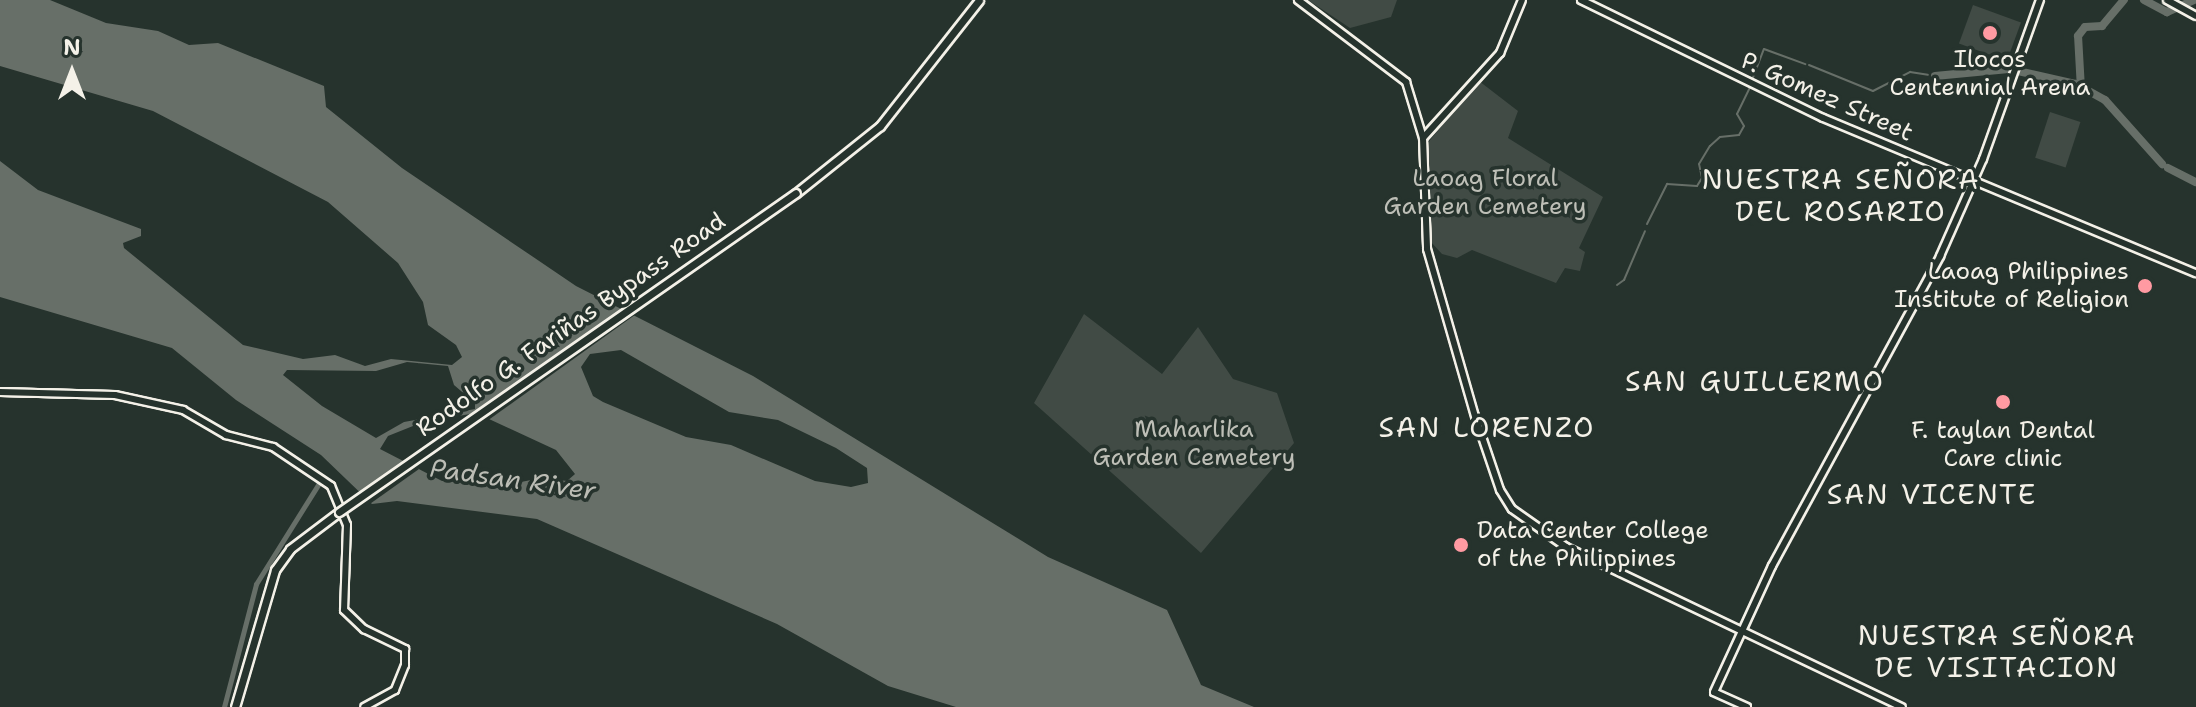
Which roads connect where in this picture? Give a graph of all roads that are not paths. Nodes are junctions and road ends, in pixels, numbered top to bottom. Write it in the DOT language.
graph roads {
  1 [pos="979,0"];
  2 [pos="1298,0"];
  3 [pos="1522,0"];
  4 [pos="1581,0"];
  5 [pos="2040,0"];
  6 [pos="2169,1"];
  7 [pos="2196,16"];
  8 [pos="1423,138"];
  9 [pos="1973,180"];
  10 [pos="2196,273"];
  11 [pos="0,392"];
  12 [pos="1741,629"];
  13 [pos="235,707"];
  14 [pos="364,707"];
  15 [pos="1747,707"];
  16 [pos="1902,707"];
  1 -- 13 [label="main road, Rodolfo G. Fariñas Bypass Road, bridge"];
  2 -- 8 [label="main road"];
  3 -- 8 [label="main road"];
  4 -- 9 [label="main road, P. Gomez Street"];
  5 -- 9 [label="main road"];
  6 -- 7 [label="main road"];
  8 -- 12 [label="main road"];
  9 -- 10 [label="main road, P. Gomez Street"];
  9 -- 12 [label="main road"];
  11 -- 14 [label="main road"];
  12 -- 15 [label="main road"];
  12 -- 16 [label="main road"];
}
